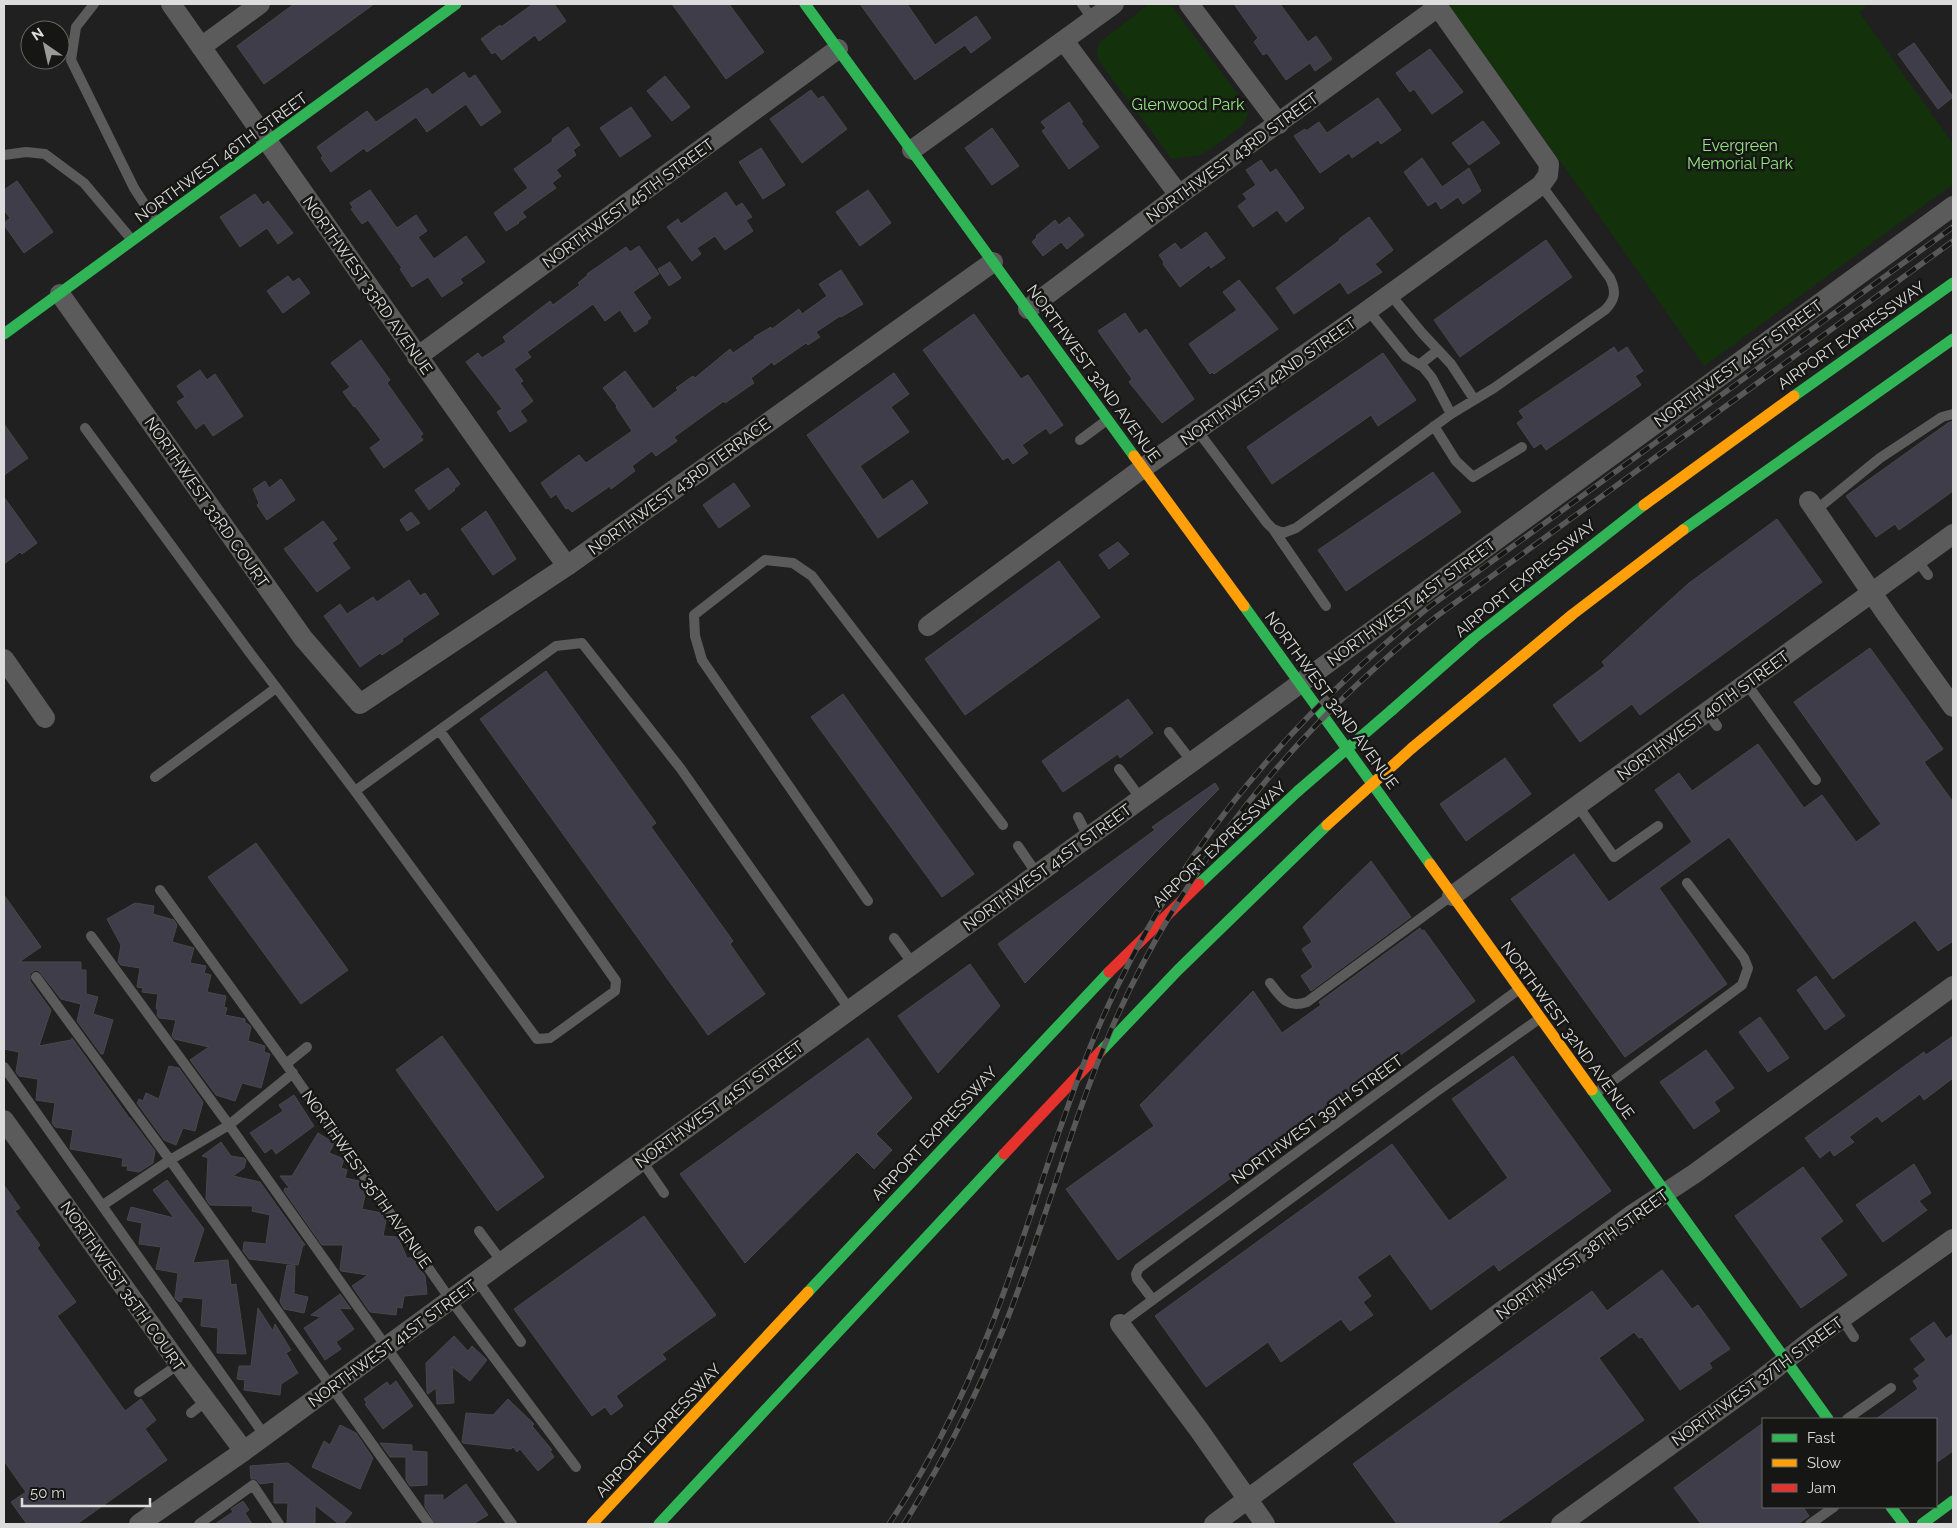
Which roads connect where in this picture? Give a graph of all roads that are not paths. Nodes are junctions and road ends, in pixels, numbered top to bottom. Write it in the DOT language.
graph roads {
  1 [pos="94,4"];
  2 [pos="171,4"];
  3 [pos="260,4"];
  4 [pos="456,4"];
  5 [pos="805,4"];
  6 [pos="1114,4"];
  7 [pos="1189,4"];
  8 [pos="1437,5"];
  9 [pos="1087,12"];
  10 [pos="1064,41"];
  11 [pos="201,47"];
  12 [pos="838,49"];
  13 [pos="1279,124"];
  14 [pos="269,142"];
  15 [pos="912,150"];
  16 [pos="4,155"];
  17 [pos="1541,185"];
  18 [pos="1179,195"];
  19 [pos="1953,206"];
  20 [pos="157,224"];
  21 [pos="133,241"];
  22 [pos="993,262"];
  23 [pos="1953,283"];
  24 [pos="60,294"];
  25 [pos="1390,294"];
  26 [pos="1028,309"];
  27 [pos="1368,310"];
  28 [pos="4,334"];
  29 [pos="1953,338"];
  30 [pos="1438,350"];
  31 [pos="417,357"];
  32 [pos="1419,365"];
  33 [pos="1474,399"];
  34 [pos="1450,414"];
  35 [pos="1953,414"];
  36 [pos="1108,419"];
  37 [pos="1434,426"];
  38 [pos="85,428"];
  39 [pos="1197,430"];
  40 [pos="1080,440"];
  41 [pos="1522,447"];
  42 [pos="1143,468"];
  43 [pos="1813,505"];
  44 [pos="1273,529"];
  45 [pos="1953,534"];
  46 [pos="567,566"];
  47 [pos="1872,593"];
  48 [pos="1326,606"];
  49 [pos="928,626"];
  50 [pos="4,659"];
  51 [pos="1300,683"];
  52 [pos="1746,683"];
  53 [pos="276,688"];
  54 [pos="360,704"];
  55 [pos="1953,707"];
  56 [pos="45,718"];
  57 [pos="440,731"];
  58 [pos="1169,732"];
  59 [pos="1192,762"];
  60 [pos="1119,769"];
  61 [pos="155,777"];
  62 [pos="1816,780"];
  63 [pos="355,790"];
  64 [pos="1141,798"];
  65 [pos="1578,806"];
  66 [pos="1078,817"];
  67 [pos="1004,825"];
  68 [pos="1658,826"];
  69 [pos="1088,837"];
  70 [pos="1018,846"];
  71 [pos="1037,874"];
  72 [pos="1687,883"];
  73 [pos="160,890"];
  74 [pos="1452,896"];
  75 [pos="868,902"];
  76 [pos="91,936"];
  77 [pos="894,938"];
  78 [pos="913,964"];
  79 [pos="36,977"];
  80 [pos="1270,983"];
  81 [pos="1953,986"];
  82 [pos="1519,989"];
  83 [pos="850,1010"];
  84 [pos="1540,1019"];
  85 [pos="307,1047"];
  86 [pos="286,1064"];
  87 [pos="4,1067"];
  88 [pos="293,1073"];
  89 [pos="1594,1095"];
  90 [pos="4,1120"];
  91 [pos="229,1125"];
  92 [pos="170,1160"];
  93 [pos="642,1161"];
  94 [pos="1665,1193"];
  95 [pos="664,1194"];
  96 [pos="103,1205"];
  97 [pos="479,1231"];
  98 [pos="1953,1239"];
  99 [pos="502,1262"];
  100 [pos="477,1280"];
  101 [pos="450,1299"];
  102 [pos="1153,1300"];
  103 [pos="1842,1319"];
  104 [pos="1120,1324"];
  105 [pos="1854,1337"];
  106 [pos="520,1342"];
  107 [pos="387,1347"];
  108 [pos="1785,1359"];
  109 [pos="178,1364"];
  110 [pos="331,1387"];
  111 [pos="1891,1388"];
  112 [pos="139,1392"];
  113 [pos="701,1407"];
  114 [pos="1827,1418"];
  115 [pos="1848,1418"];
  116 [pos="265,1436"];
  117 [pos="244,1451"];
  118 [pos="576,1467"];
  119 [pos="1248,1500"];
  120 [pos="1953,1501"];
  121 [pos="1833,1508"];
  122 [pos="1892,1508"];
  123 [pos="582,1518"];
  124 [pos="1822,1520"];
  125 [pos="139,1524"];
  126 [pos="199,1524"];
  127 [pos="279,1524"];
  128 [pos="429,1524"];
  129 [pos="512,1524"];
  130 [pos="592,1524"];
  131 [pos="659,1524"];
  132 [pos="1214,1524"];
  133 [pos="1265,1524"];
  134 [pos="1561,1524"];
  135 [pos="1810,1524"];
  136 [pos="1904,1524"];
  137 [pos="1922,1524"];
  1 -- 20 [label="lane"];
  2 -- 11 [label="street, NORTHWEST 33RD AVENUE"];
  3 -- 11 [label="street"];
  4 -- 14 [label="main road, NORTHWEST 46TH STREET"];
  5 -- 12 [label="main road, NORTHWEST 32ND AVENUE"];
  6 -- 9 [label="street"];
  7 -- 13 [label="street"];
  8 -- 13 [label="street, NORTHWEST 43RD STREET"];
  8 -- 17 [label="street"];
  9 -- 10 [label="street"];
  10 -- 15 [label="street"];
  10 -- 18 [label="street"];
  11 -- 14 [label="street, NORTHWEST 33RD AVENUE"];
  12 -- 15 [label="main road, NORTHWEST 32ND AVENUE"];
  12 -- 31 [label="street, NORTHWEST 45TH STREET"];
  13 -- 18 [label="street, NORTHWEST 43RD STREET"];
  14 -- 20 [label="main road, NORTHWEST 46TH STREET"];
  14 -- 31 [label="street, NORTHWEST 33RD AVENUE"];
  15 -- 22 [label="main road, NORTHWEST 32ND AVENUE"];
  16 -- 21 [label="lane"];
  17 -- 25 [label="street, NORTHWEST 42ND STREET"];
  17 -- 33 [label="lane"];
  18 -- 26 [label="street, NORTHWEST 43RD STREET"];
  19 -- 51 [label="street, NORTHWEST 41ST STREET"];
  20 -- 21 [label="main road, NORTHWEST 46TH STREET"];
  21 -- 24 [label="main road, NORTHWEST 46TH STREET"];
  22 -- 26 [label="main road, NORTHWEST 32ND AVENUE"];
  22 -- 46 [label="street, NORTHWEST 43RD TERRACE"];
  23 -- 113 [label="main road, AIRPORT EXPRESSWAY, bridge"];
  24 -- 28 [label="main road, NORTHWEST 46TH STREET"];
  24 -- 54 [label="street, NORTHWEST 33RD COURT"];
  25 -- 27 [label="street, NORTHWEST 42ND STREET"];
  25 -- 30 [label="lane"];
  26 -- 36 [label="main road, NORTHWEST 32ND AVENUE"];
  27 -- 32 [label="lane"];
  27 -- 39 [label="street, NORTHWEST 42ND STREET"];
  29 -- 131 [label="main road, bridge"];
  30 -- 32 [label="lane"];
  30 -- 33 [label="lane"];
  31 -- 46 [label="street, NORTHWEST 33RD AVENUE"];
  32 -- 34 [label="lane"];
  33 -- 34 [label="lane"];
  34 -- 37 [label="lane"];
  35 -- 43 [label="lane"];
  36 -- 40 [label="lane"];
  36 -- 42 [label="main road, NORTHWEST 32ND AVENUE"];
  37 -- 41 [label="lane"];
  37 -- 44 [label="lane"];
  38 -- 53 [label="lane"];
  39 -- 42 [label="street, NORTHWEST 42ND STREET"];
  39 -- 44 [label="lane"];
  42 -- 49 [label="street, NORTHWEST 42ND STREET"];
  42 -- 51 [label="main road, NORTHWEST 32ND AVENUE"];
  43 -- 47 [label="street"];
  44 -- 48 [label="lane"];
  45 -- 47 [label="street, NORTHWEST 40TH STREET"];
  46 -- 54 [label="street, NORTHWEST 43RD TERRACE"];
  47 -- 52 [label="street, NORTHWEST 40TH STREET"];
  47 -- 55 [label="street"];
  50 -- 56 [label="street"];
  51 -- 59 [label="street, NORTHWEST 41ST STREET"];
  51 -- 74 [label="main road, NORTHWEST 32ND AVENUE"];
  52 -- 62 [label="lane"];
  52 -- 65 [label="street, NORTHWEST 40TH STREET"];
  53 -- 61 [label="lane"];
  53 -- 63 [label="lane"];
  57 -- 63 [label="lane"];
  57 -- 63 [label="lane"];
  57 -- 83 [label="lane"];
  58 -- 59 [label="lane"];
  59 -- 64 [label="street, NORTHWEST 41ST STREET"];
  60 -- 64 [label="lane"];
  64 -- 69 [label="street, NORTHWEST 41ST STREET"];
  65 -- 68 [label="lane"];
  65 -- 74 [label="street, NORTHWEST 40TH STREET"];
  66 -- 69 [label="lane"];
  67 -- 75 [label="lane"];
  69 -- 71 [label="street, NORTHWEST 41ST STREET"];
  70 -- 71 [label="lane"];
  71 -- 78 [label="street, NORTHWEST 41ST STREET"];
  72 -- 89 [label="lane"];
  73 -- 86 [label="lane, NORTHWEST 35TH AVENUE"];
  74 -- 80 [label="lane"];
  74 -- 82 [label="main road, NORTHWEST 32ND AVENUE"];
  76 -- 91 [label="lane"];
  77 -- 78 [label="lane"];
  78 -- 83 [label="street, NORTHWEST 41ST STREET"];
  79 -- 92 [label="lane"];
  81 -- 94 [label="street, NORTHWEST 38TH STREET"];
  82 -- 84 [label="main road, NORTHWEST 32ND AVENUE"];
  82 -- 102 [label="lane, NORTHWEST 39TH STREET"];
  83 -- 93 [label="street, NORTHWEST 41ST STREET"];
  84 -- 89 [label="main road, NORTHWEST 32ND AVENUE"];
  84 -- 102 [label="lane"];
  85 -- 86 [label="lane"];
  86 -- 88 [label="lane, NORTHWEST 35TH AVENUE"];
  87 -- 96 [label="lane"];
  88 -- 91 [label="lane"];
  88 -- 101 [label="lane, NORTHWEST 35TH AVENUE"];
  89 -- 94 [label="main road, NORTHWEST 32ND AVENUE"];
  90 -- 109 [label="street, NORTHWEST 35TH COURT"];
  91 -- 92 [label="lane"];
  91 -- 107 [label="lane"];
  92 -- 96 [label="lane"];
  92 -- 110 [label="lane"];
  93 -- 95 [label="lane"];
  93 -- 99 [label="street, NORTHWEST 41ST STREET"];
  94 -- 108 [label="main road, NORTHWEST 32ND AVENUE"];
  94 -- 119 [label="street, NORTHWEST 38TH STREET"];
  96 -- 116 [label="lane"];
  97 -- 99 [label="lane"];
  98 -- 103 [label="street, NORTHWEST 37TH STREET"];
  99 -- 100 [label="street, NORTHWEST 41ST STREET"];
  100 -- 101 [label="street, NORTHWEST 41ST STREET"];
  100 -- 106 [label="lane"];
  101 -- 107 [label="street, NORTHWEST 41ST STREET"];
  101 -- 118 [label="lane, NORTHWEST 35TH AVENUE"];
  102 -- 104 [label="lane"];
  103 -- 105 [label="lane"];
  103 -- 108 [label="street, NORTHWEST 37TH STREET"];
  104 -- 119 [label="street"];
  107 -- 110 [label="street, NORTHWEST 41ST STREET"];
  107 -- 129 [label="lane"];
  108 -- 114 [label="main road, NORTHWEST 32ND AVENUE"];
  108 -- 134 [label="street, NORTHWEST 37TH STREET"];
  109 -- 112 [label="lane"];
  109 -- 117 [label="street, NORTHWEST 35TH COURT"];
  110 -- 116 [label="street, NORTHWEST 41ST STREET"];
  110 -- 128 [label="lane"];
  111 -- 115 [label="lane"];
  113 -- 123 [label="main road"];
  113 -- 130 [label="main road, AIRPORT EXPRESSWAY"];
  116 -- 117 [label="street, NORTHWEST 41ST STREET"];
  117 -- 125 [label="street, NORTHWEST 41ST STREET"];
  119 -- 132 [label="street, NORTHWEST 38TH STREET"];
  119 -- 133 [label="street"];
  120 -- 137 [label="main road"];
  121 -- 124 [label="lane"];
  122 -- 136 [label="main road"];
  124 -- 135 [label="lane"];
  126 -- 127 [label="lane"];
}
